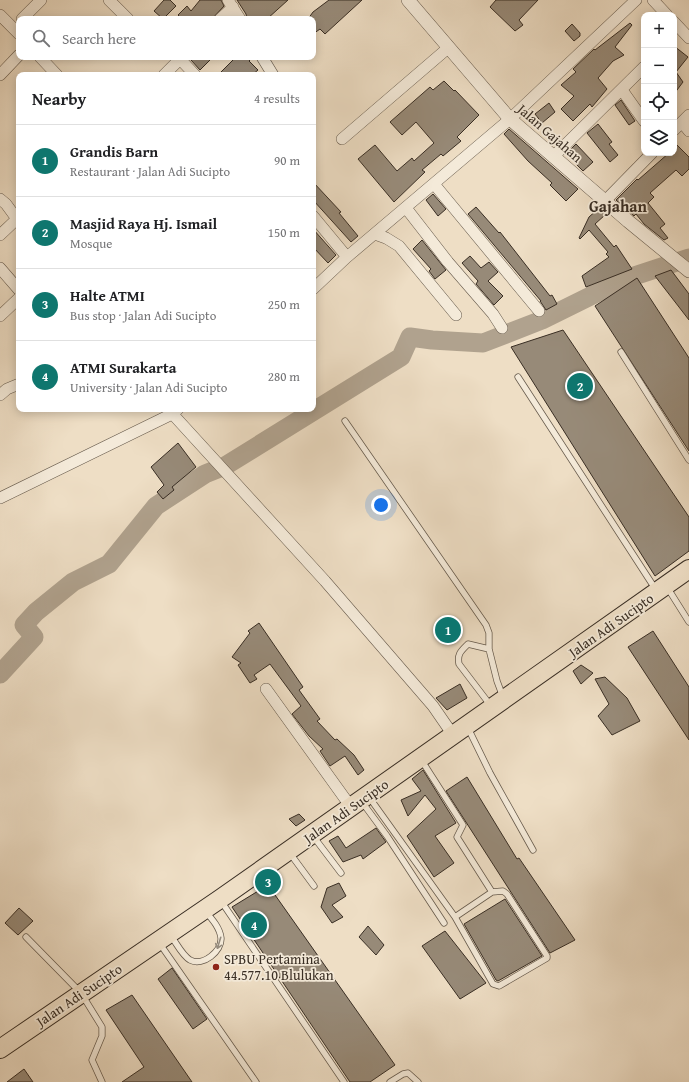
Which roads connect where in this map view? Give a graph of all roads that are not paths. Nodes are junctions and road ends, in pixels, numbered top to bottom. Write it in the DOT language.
graph roads {
  1 [pos="41,0"];
  2 [pos="109,0"];
  3 [pos="408,0"];
  4 [pos="636,0"];
  5 [pos="653,0"];
  6 [pos="230,3"];
  7 [pos="664,12"];
  8 [pos="0,14"];
  9 [pos="25,16"];
  10 [pos="125,16"];
  11 [pos="222,16"];
  12 [pos="238,16"];
  13 [pos="16,27"];
  14 [pos="677,30"];
  15 [pos="689,38"];
  16 [pos="448,48"];
  17 [pos="16,58"];
  18 [pos="43,60"];
  19 [pos="175,60"];
  20 [pos="177,60"];
  21 [pos="264,60"];
  22 [pos="641,70"];
  23 [pos="54,72"];
  24 [pos="166,72"];
  25 [pos="191,72"];
  26 [pos="271,72"];
  27 [pos="0,75"];
  28 [pos="622,90"];
  29 [pos="510,119"];
  30 [pos="643,120"];
  31 [pos="682,122"];
  32 [pos="689,131"];
  33 [pos="342,139"];
  34 [pos="649,156"];
  35 [pos="553,157"];
  36 [pos="434,184"];
  37 [pos="0,199"];
  38 [pos="605,201"];
  39 [pos="406,208"];
  40 [pos="16,216"];
  41 [pos="16,220"];
  42 [pos="316,220"];
  43 [pos="375,234"];
  44 [pos="0,235"];
  45 [pos="347,257"];
  46 [pos="0,268"];
  47 [pos="687,270"];
  48 [pos="316,286"];
  49 [pos="16,287"];
  50 [pos="16,301"];
  51 [pos="539,311"];
  52 [pos="456,315"];
  53 [pos="0,316"];
  54 [pos="502,328"];
  55 [pos="621,352"];
  56 [pos="518,377"];
  57 [pos="16,385"];
  58 [pos="0,395"];
  59 [pos="171,412"];
  60 [pos="174,412"];
  61 [pos="345,420"];
  62 [pos="689,460"];
  63 [pos="0,498"];
  64 [pos="689,569"];
  65 [pos="662,589"];
  66 [pos="689,622"];
  67 [pos="489,649"];
  68 [pos="266,689"];
  69 [pos="498,704"];
  70 [pos="460,731"];
  71 [pos="420,758"];
  72 [pos="360,801"];
  73 [pos="312,834"];
  74 [pos="533,850"];
  75 [pos="288,851"];
  76 [pos="340,873"];
  77 [pos="314,886"];
  78 [pos="492,892"];
  79 [pos="220,899"];
  80 [pos="204,910"];
  81 [pos="455,917"];
  82 [pos="444,923"];
  83 [pos="26,937"];
  84 [pos="164,938"];
  85 [pos="81,993"];
  86 [pos="0,1049"];
  87 [pos="102,1082"];
  88 [pos="256,1082"];
  89 [pos="344,1082"];
  90 [pos="390,1082"];
  91 [pos="418,1082"];
  1 -- 9 [label="street"];
  2 -- 10 [label="street"];
  3 -- 16 [label="street, Jalan Gajahan"];
  4 -- 29 [label="street"];
  5 -- 7 [label="street"];
  6 -- 11 [label="street"];
  6 -- 12 [label="street"];
  8 -- 13 [label="street"];
  14 -- 15 [label="street"];
  16 -- 29 [label="street, Jalan Gajahan"];
  16 -- 33 [label="street"];
  17 -- 27 [label="street"];
  18 -- 23 [label="street"];
  19 -- 24 [label="street"];
  20 -- 25 [label="street"];
  21 -- 26 [label="street"];
  22 -- 28 [label="street"];
  28 -- 30 [label="street"];
  28 -- 35 [label="street"];
  29 -- 35 [label="street, Jalan Gajahan"];
  29 -- 36 [label="street"];
  31 -- 32 [label="street"];
  34 -- 38 [label="street"];
  35 -- 38 [label="street, Jalan Gajahan"];
  36 -- 39 [label="street"];
  36 -- 51 [label="street"];
  37 -- 40 [label="street"];
  38 -- 47 [label="street, Jalan Gajahan"];
  39 -- 43 [label="street"];
  39 -- 54 [label="street"];
  41 -- 44 [label="street"];
  42 -- 45 [label="street"];
  43 -- 45 [label="street"];
  43 -- 52 [label="street"];
  45 -- 48 [label="street"];
  46 -- 49 [label="street"];
  50 -- 53 [label="street"];
  55 -- 62 [label="lane"];
  56 -- 65 [label="lane"];
  57 -- 58 [label="street"];
  59 -- 63 [label="street"];
  60 -- 70 [label="street"];
  61 -- 67 [label="lane"];
  64 -- 65 [label="highway, Jalan Adi Sucipto"];
  65 -- 66 [label="lane"];
  65 -- 69 [label="highway, Jalan Adi Sucipto"];
  67 -- 69 [label="lane"];
  67 -- 69 [label="lane"];
  68 -- 72 [label="street"];
  69 -- 70 [label="highway, Jalan Adi Sucipto"];
  70 -- 71 [label="highway, Jalan Adi Sucipto"];
  70 -- 74 [label="lane"];
  71 -- 72 [label="highway, Jalan Adi Sucipto"];
  71 -- 78 [label="lane"];
  72 -- 73 [label="highway, Jalan Adi Sucipto"];
  72 -- 81 [label="lane"];
  72 -- 82 [label="lane"];
  73 -- 75 [label="highway, Jalan Adi Sucipto"];
  73 -- 76 [label="lane"];
  75 -- 77 [label="lane"];
  75 -- 79 [label="highway, Jalan Adi Sucipto"];
  78 -- 81 [label="lane"];
  78 -- 81 [label="lane"];
  79 -- 80 [label="highway, Jalan Adi Sucipto"];
  79 -- 89 [label="lane"];
  80 -- 84 [label="highway, Jalan Adi Sucipto"];
  80 -- 84 [label="lane, one-way"];
  83 -- 85 [label="lane"];
  84 -- 85 [label="highway, Jalan Adi Sucipto"];
  84 -- 88 [label="lane"];
  85 -- 86 [label="highway, Jalan Adi Sucipto"];
  85 -- 87 [label="lane"];
  90 -- 91 [label="lane"];
}
